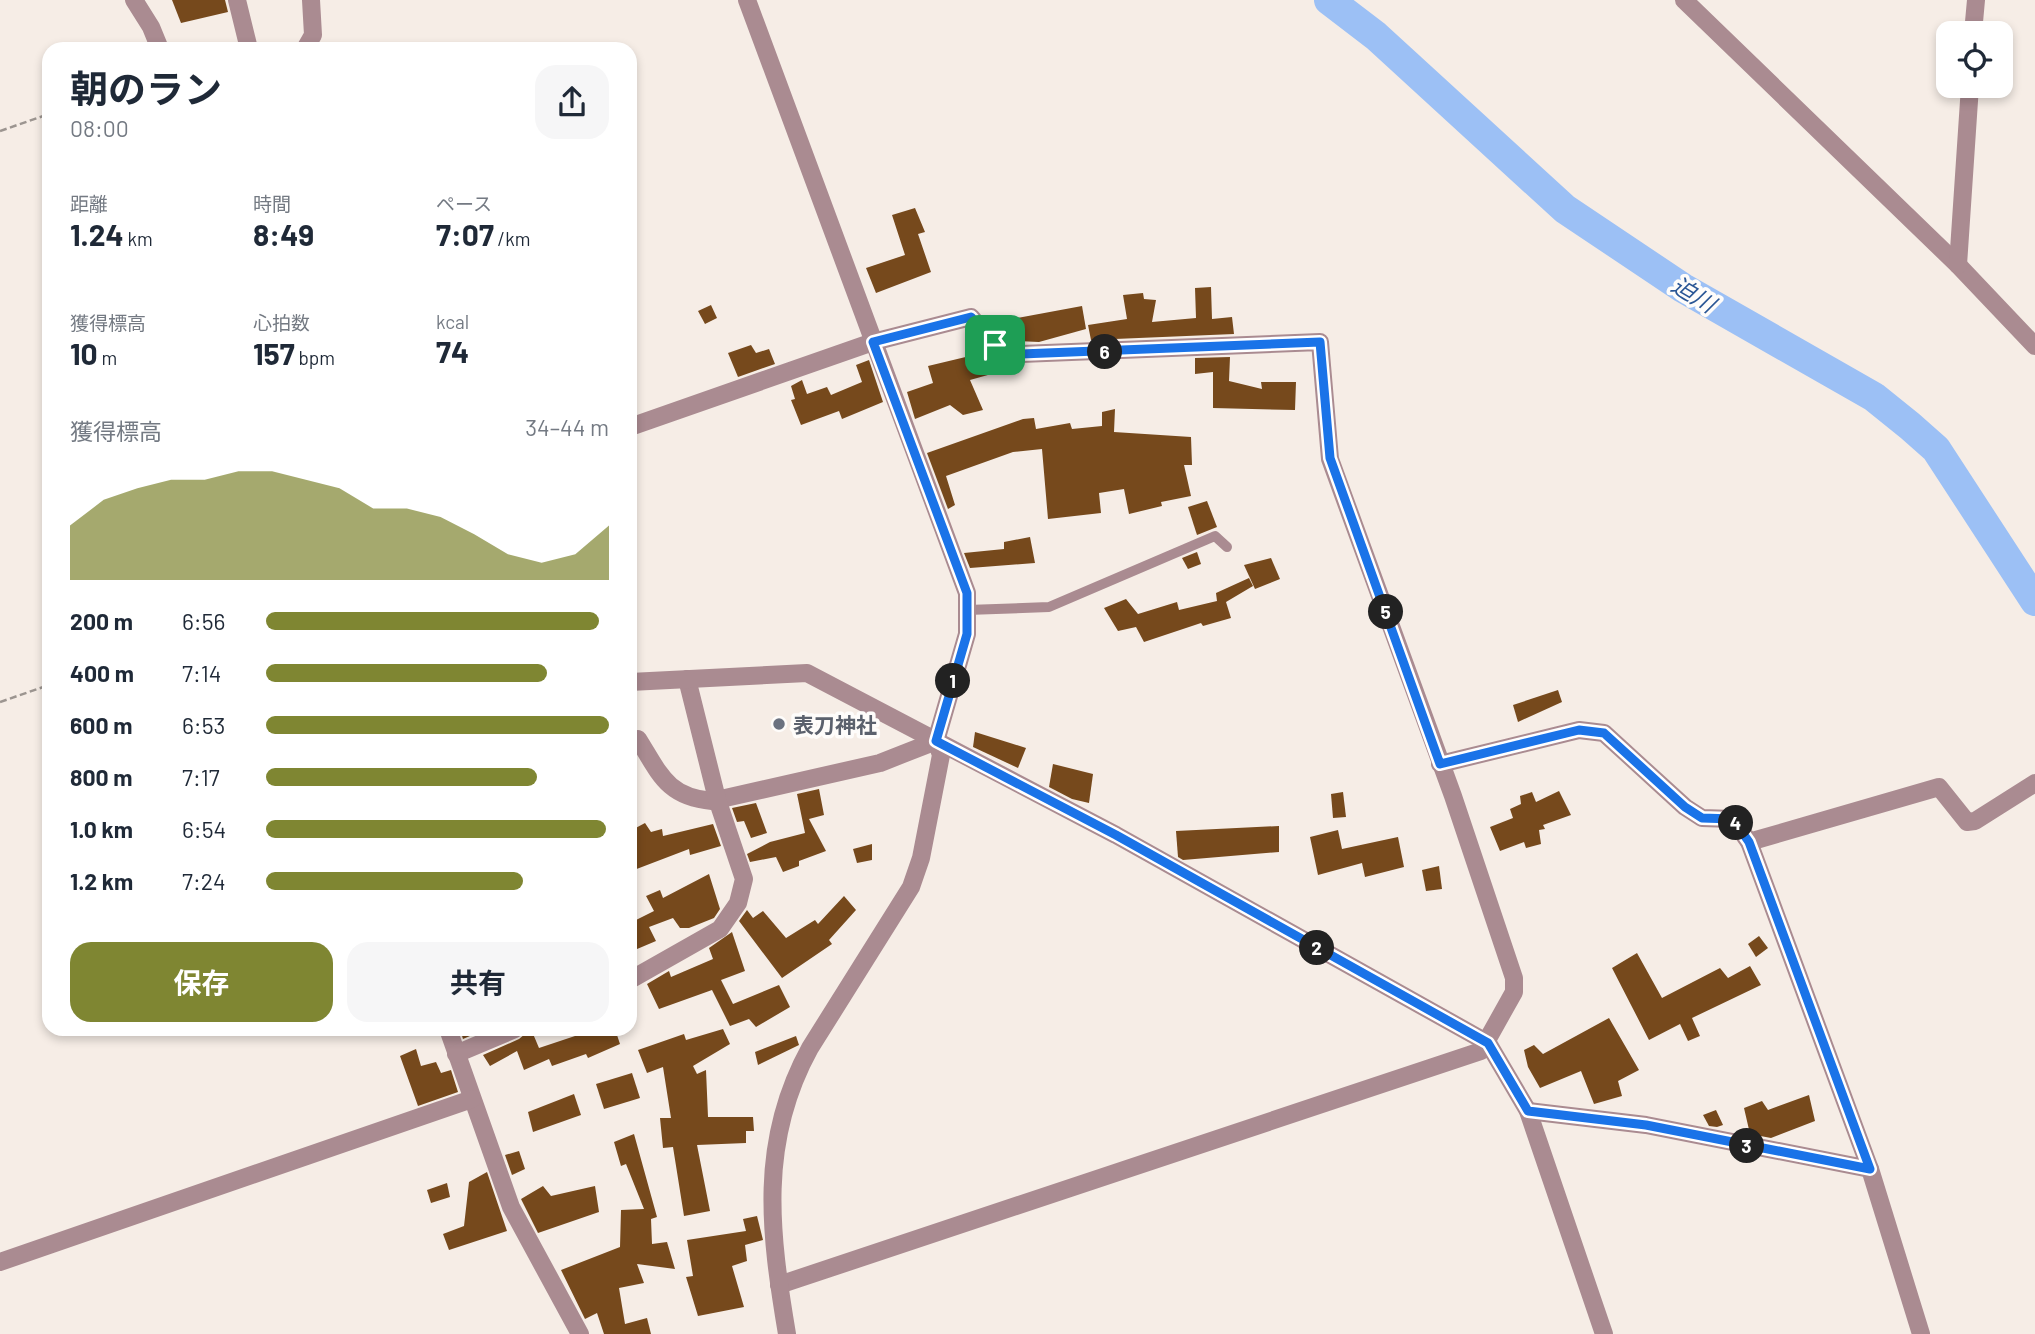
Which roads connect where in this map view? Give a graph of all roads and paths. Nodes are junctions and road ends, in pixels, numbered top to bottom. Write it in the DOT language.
graph roads {
  1 [pos="134,0"];
  2 [pos="237,0"];
  3 [pos="311,0"];
  4 [pos="747,0"];
  5 [pos="1684,0"];
  6 [pos="1976,0"];
  7 [pos="1974,21"];
  8 [pos="157,42"];
  9 [pos="247,42"];
  10 [pos="309,42"];
  11 [pos="1969,98"];
  12 [pos="42,116"];
  13 [pos="0,131"];
  14 [pos="1958,265"];
  15 [pos="873,342"];
  16 [pos="2035,346"];
  17 [pos="637,425"];
  18 [pos="1227,547"];
  19 [pos="967,610"];
  20 [pos="687,679"];
  21 [pos="637,682"];
  22 [pos="42,687"];
  23 [pos="0,702"];
  24 [pos="638,739"];
  25 [pos="936,741"];
  26 [pos="1440,764"];
  27 [pos="2035,783"];
  28 [pos="717,799"];
  29 [pos="1749,842"];
  30 [pos="637,975"];
  31 [pos="450,1036"];
  32 [pos="498,1036"];
  33 [pos="1488,1043"];
  34 [pos="456,1054"];
  35 [pos="472,1099"];
  36 [pos="1528,1111"];
  37 [pos="1870,1169"];
  38 [pos="0,1262"];
  39 [pos="779,1285"];
  40 [pos="580,1334"];
  41 [pos="787,1334"];
  42 [pos="1604,1334"];
  43 [pos="1922,1334"];
  1 -- 8 [label="street"];
  2 -- 9 [label="street"];
  3 -- 10 [label="street"];
  4 -- 15 [label="street"];
  5 -- 14 [label="street"];
  6 -- 7 [label="street"];
  11 -- 14 [label="street"];
  12 -- 13 [label="path"];
  14 -- 16 [label="street"];
  15 -- 17 [label="street"];
  15 -- 19 [label="street"];
  15 -- 26 [label="street"];
  18 -- 19 [label="lane"];
  19 -- 25 [label="street"];
  20 -- 21 [label="street"];
  20 -- 25 [label="street"];
  20 -- 28 [label="street"];
  22 -- 23 [label="path"];
  24 -- 28 [label="street"];
  25 -- 28 [label="street"];
  25 -- 33 [label="street"];
  25 -- 39 [label="street"];
  26 -- 29 [label="street"];
  26 -- 33 [label="street"];
  27 -- 29 [label="street"];
  28 -- 30 [label="street"];
  29 -- 37 [label="street"];
  31 -- 34 [label="street"];
  32 -- 34 [label="street"];
  33 -- 36 [label="street"];
  33 -- 39 [label="street"];
  34 -- 35 [label="street"];
  35 -- 38 [label="street"];
  35 -- 40 [label="street"];
  36 -- 37 [label="street"];
  36 -- 42 [label="street"];
  37 -- 43 [label="street"];
  39 -- 41 [label="street"];
}
